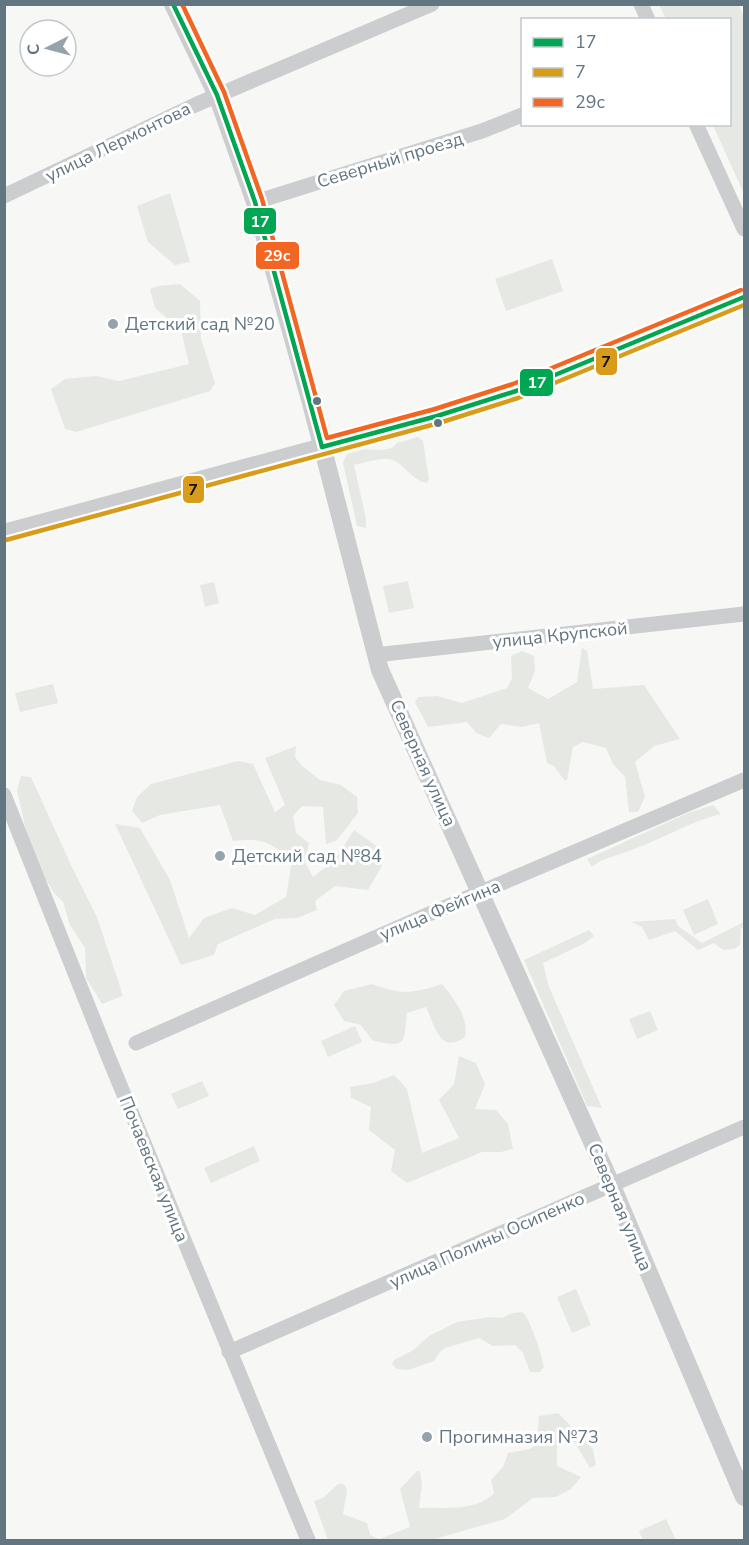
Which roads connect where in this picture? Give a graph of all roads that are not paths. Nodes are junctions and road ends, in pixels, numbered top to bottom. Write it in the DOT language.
graph roads {
  1 [pos="173,4"];
  2 [pos="432,4"];
  3 [pos="641,4"];
  4 [pos="647,18"];
  5 [pos="217,95"];
  6 [pos="521,115"];
  7 [pos="697,126"];
  8 [pos="4,196"];
  9 [pos="255,202"];
  10 [pos="744,229"];
  11 [pos="744,297"];
  12 [pos="322,447"];
  13 [pos="4,533"];
  14 [pos="744,614"];
  15 [pos="375,655"];
  16 [pos="744,780"];
  17 [pos="4,795"];
  18 [pos="481,894"];
  19 [pos="136,1043"];
  20 [pos="744,1127"];
  21 [pos="612,1186"];
  22 [pos="229,1352"];
  23 [pos="744,1497"];
  24 [pos="308,1540"];
  1 -- 5 [label="street, Северная улица"];
  2 -- 5 [label="street, улица Лермонтова"];
  3 -- 4 [label="street"];
  5 -- 8 [label="street, улица Лермонтова"];
  5 -- 9 [label="street, Северная улица"];
  6 -- 9 [label="street, Северный проезд"];
  7 -- 10 [label="street"];
  9 -- 12 [label="street, Северная улица"];
  11 -- 12 [label="street"];
  12 -- 13 [label="street"];
  12 -- 15 [label="street, Северная улица"];
  14 -- 15 [label="street, улица Крупской"];
  15 -- 18 [label="street, Северная улица"];
  16 -- 18 [label="street, улица Фейгина"];
  17 -- 22 [label="street, Почаевская улица"];
  18 -- 19 [label="street, улица Фейгина"];
  18 -- 21 [label="street, Северная улица"];
  20 -- 21 [label="street, улица Полины Осипенко"];
  21 -- 22 [label="street, улица Полины Осипенко"];
  21 -- 23 [label="street, Северная улица"];
  22 -- 24 [label="street, Почаевская улица"];
}
